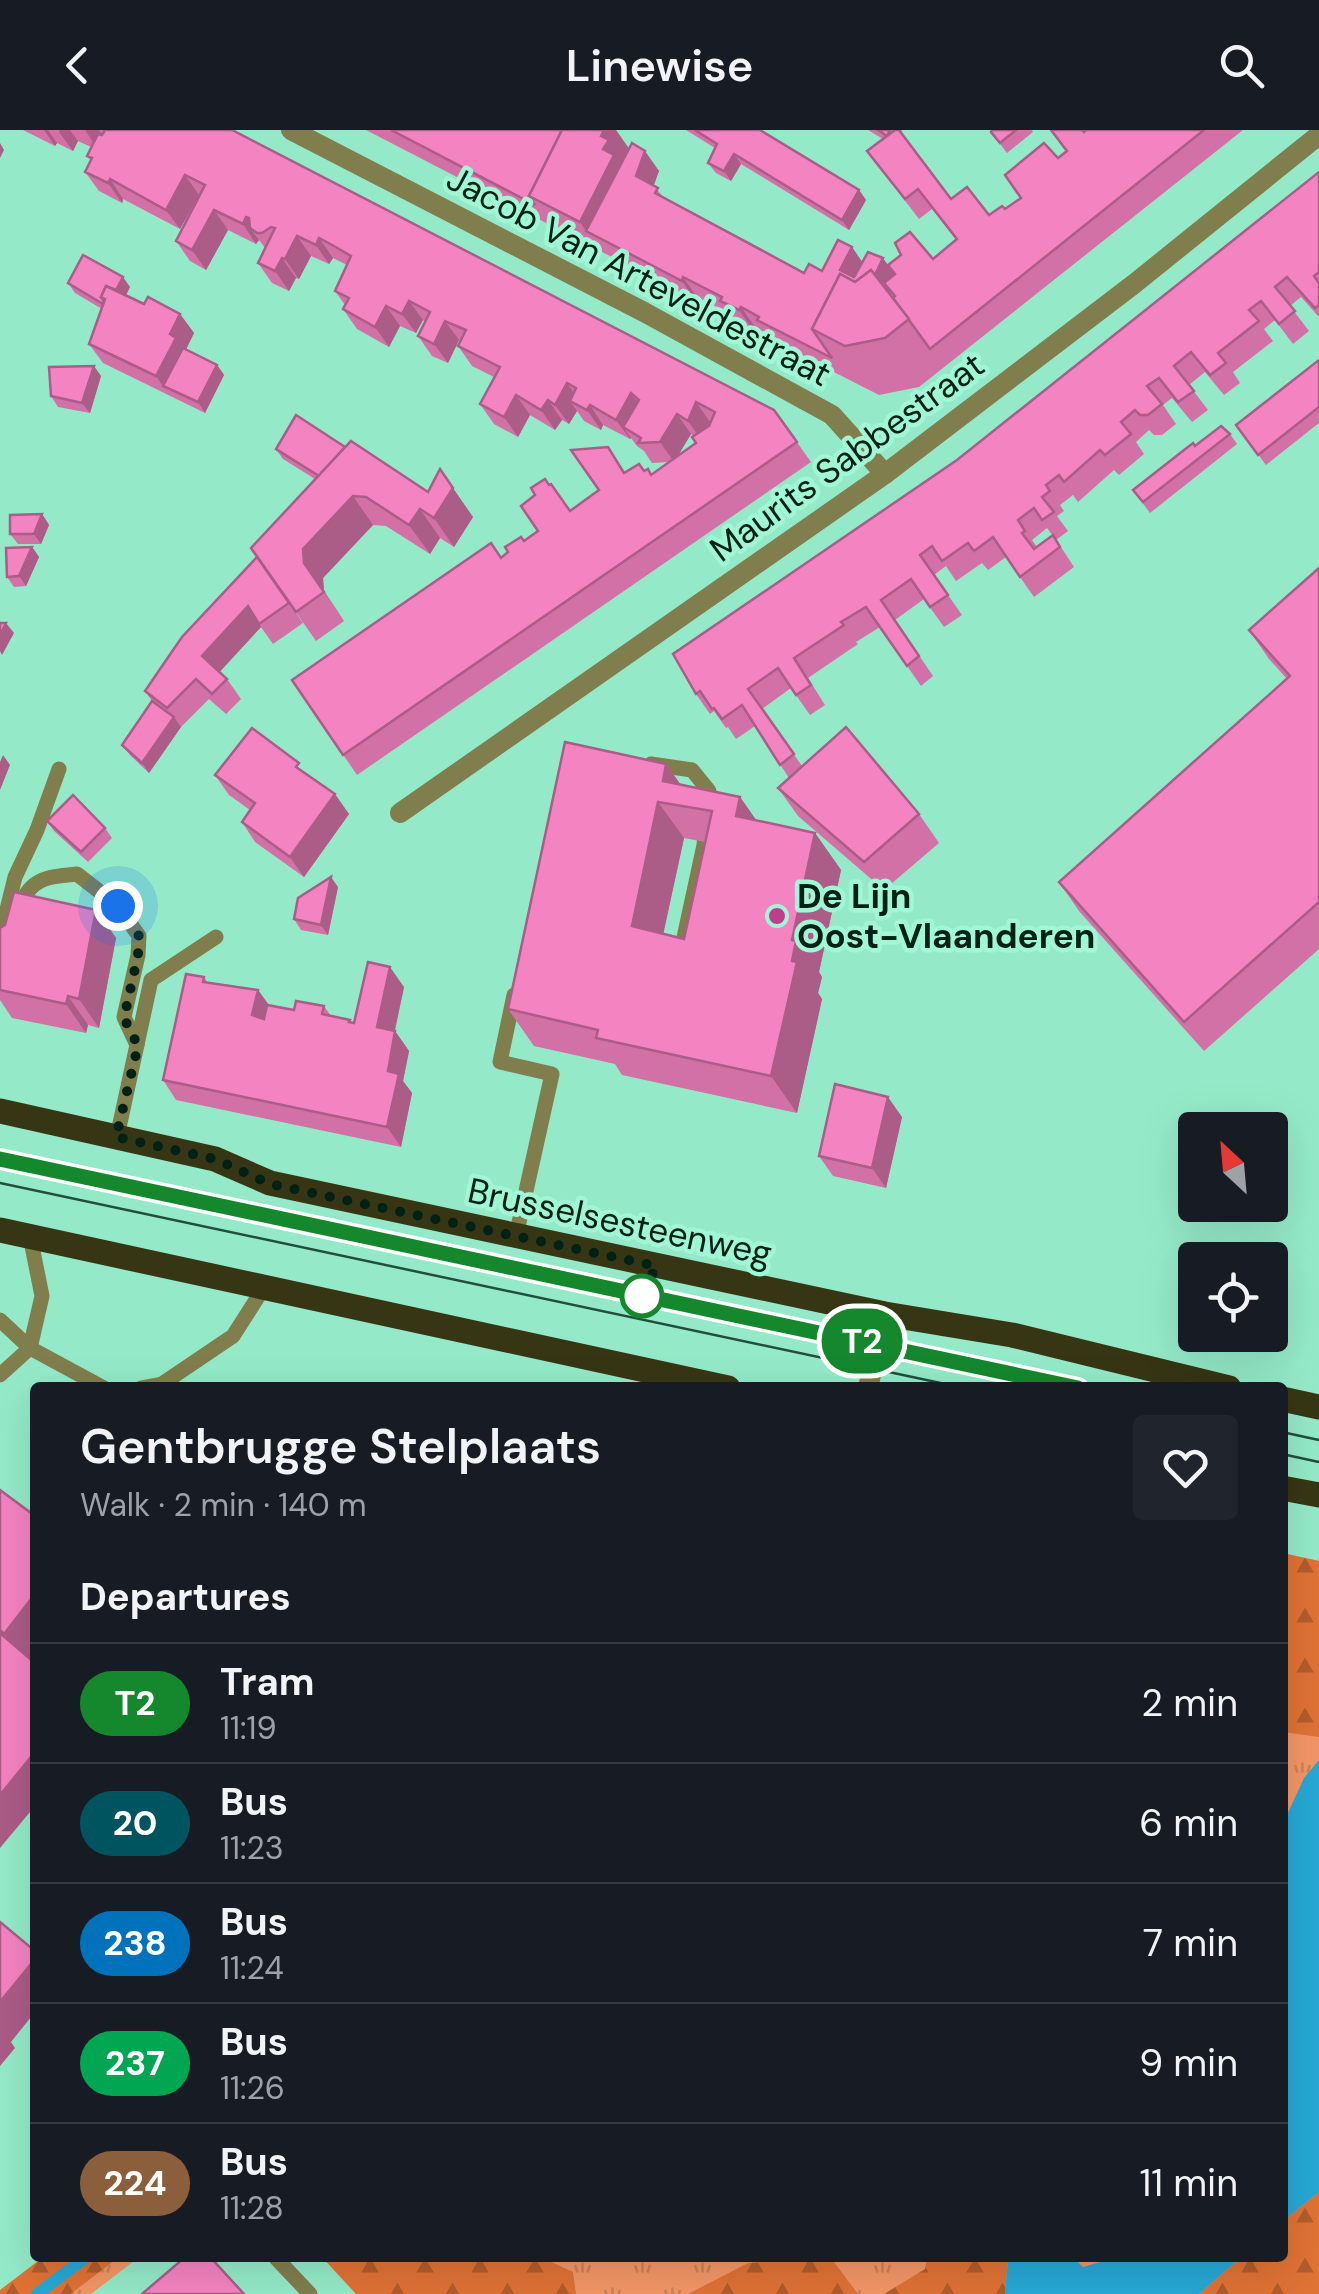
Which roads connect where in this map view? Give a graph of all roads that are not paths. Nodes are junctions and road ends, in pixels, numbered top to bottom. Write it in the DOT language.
graph roads {
  1 [pos="291,130"];
  2 [pos="1319,136"];
  3 [pos="885,474"];
  4 [pos="637,762"];
  5 [pos="59,769"];
  6 [pos="400,813"];
  7 [pos="216,937"];
  8 [pos="6,944"];
  9 [pos="682,950"];
  10 [pos="516,984"];
  11 [pos="138,1046"];
  12 [pos="0,1112"];
  13 [pos="116,1137"];
  14 [pos="0,1230"];
  15 [pos="30,1236"];
  16 [pos="516,1236"];
  17 [pos="266,1286"];
  18 [pos="886,1314"];
  19 [pos="0,1320"];
  20 [pos="30,1348"];
  21 [pos="0,1375"];
  22 [pos="93,1382"];
  23 [pos="165,1382"];
  24 [pos="701,1382"];
  25 [pos="869,1382"];
  26 [pos="1204,1382"];
  27 [pos="1288,1400"];
  28 [pos="1319,1407"];
  29 [pos="1288,1489"];
  30 [pos="1319,1495"];
  31 [pos="280,2262"];
  32 [pos="310,2294"];
  1 -- 3 [label="street, Jacob Van Arteveldestraat"];
  2 -- 3 [label="street, Maurits Sabbestraat"];
  3 -- 6 [label="street, Maurits Sabbestraat"];
  4 -- 9 [label="lane"];
  5 -- 8 [label="lane"];
  7 -- 11 [label="lane"];
  8 -- 11 [label="lane"];
  10 -- 16 [label="lane"];
  11 -- 13 [label="lane"];
  12 -- 13 [label="main road, Brusselsesteenweg"];
  13 -- 16 [label="main road, Brusselsesteenweg"];
  14 -- 15 [label="main road"];
  15 -- 17 [label="main road"];
  15 -- 20 [label="lane"];
  16 -- 18 [label="main road, Brusselsesteenweg"];
  17 -- 23 [label="lane"];
  17 -- 24 [label="main road"];
  18 -- 25 [label="street"];
  18 -- 26 [label="main road, Brusselsesteenweg"];
  19 -- 20 [label="lane"];
  20 -- 21 [label="lane"];
  20 -- 22 [label="lane"];
  27 -- 28 [label="main road"];
  29 -- 30 [label="main road"];
  31 -- 32 [label="lane"];
}
